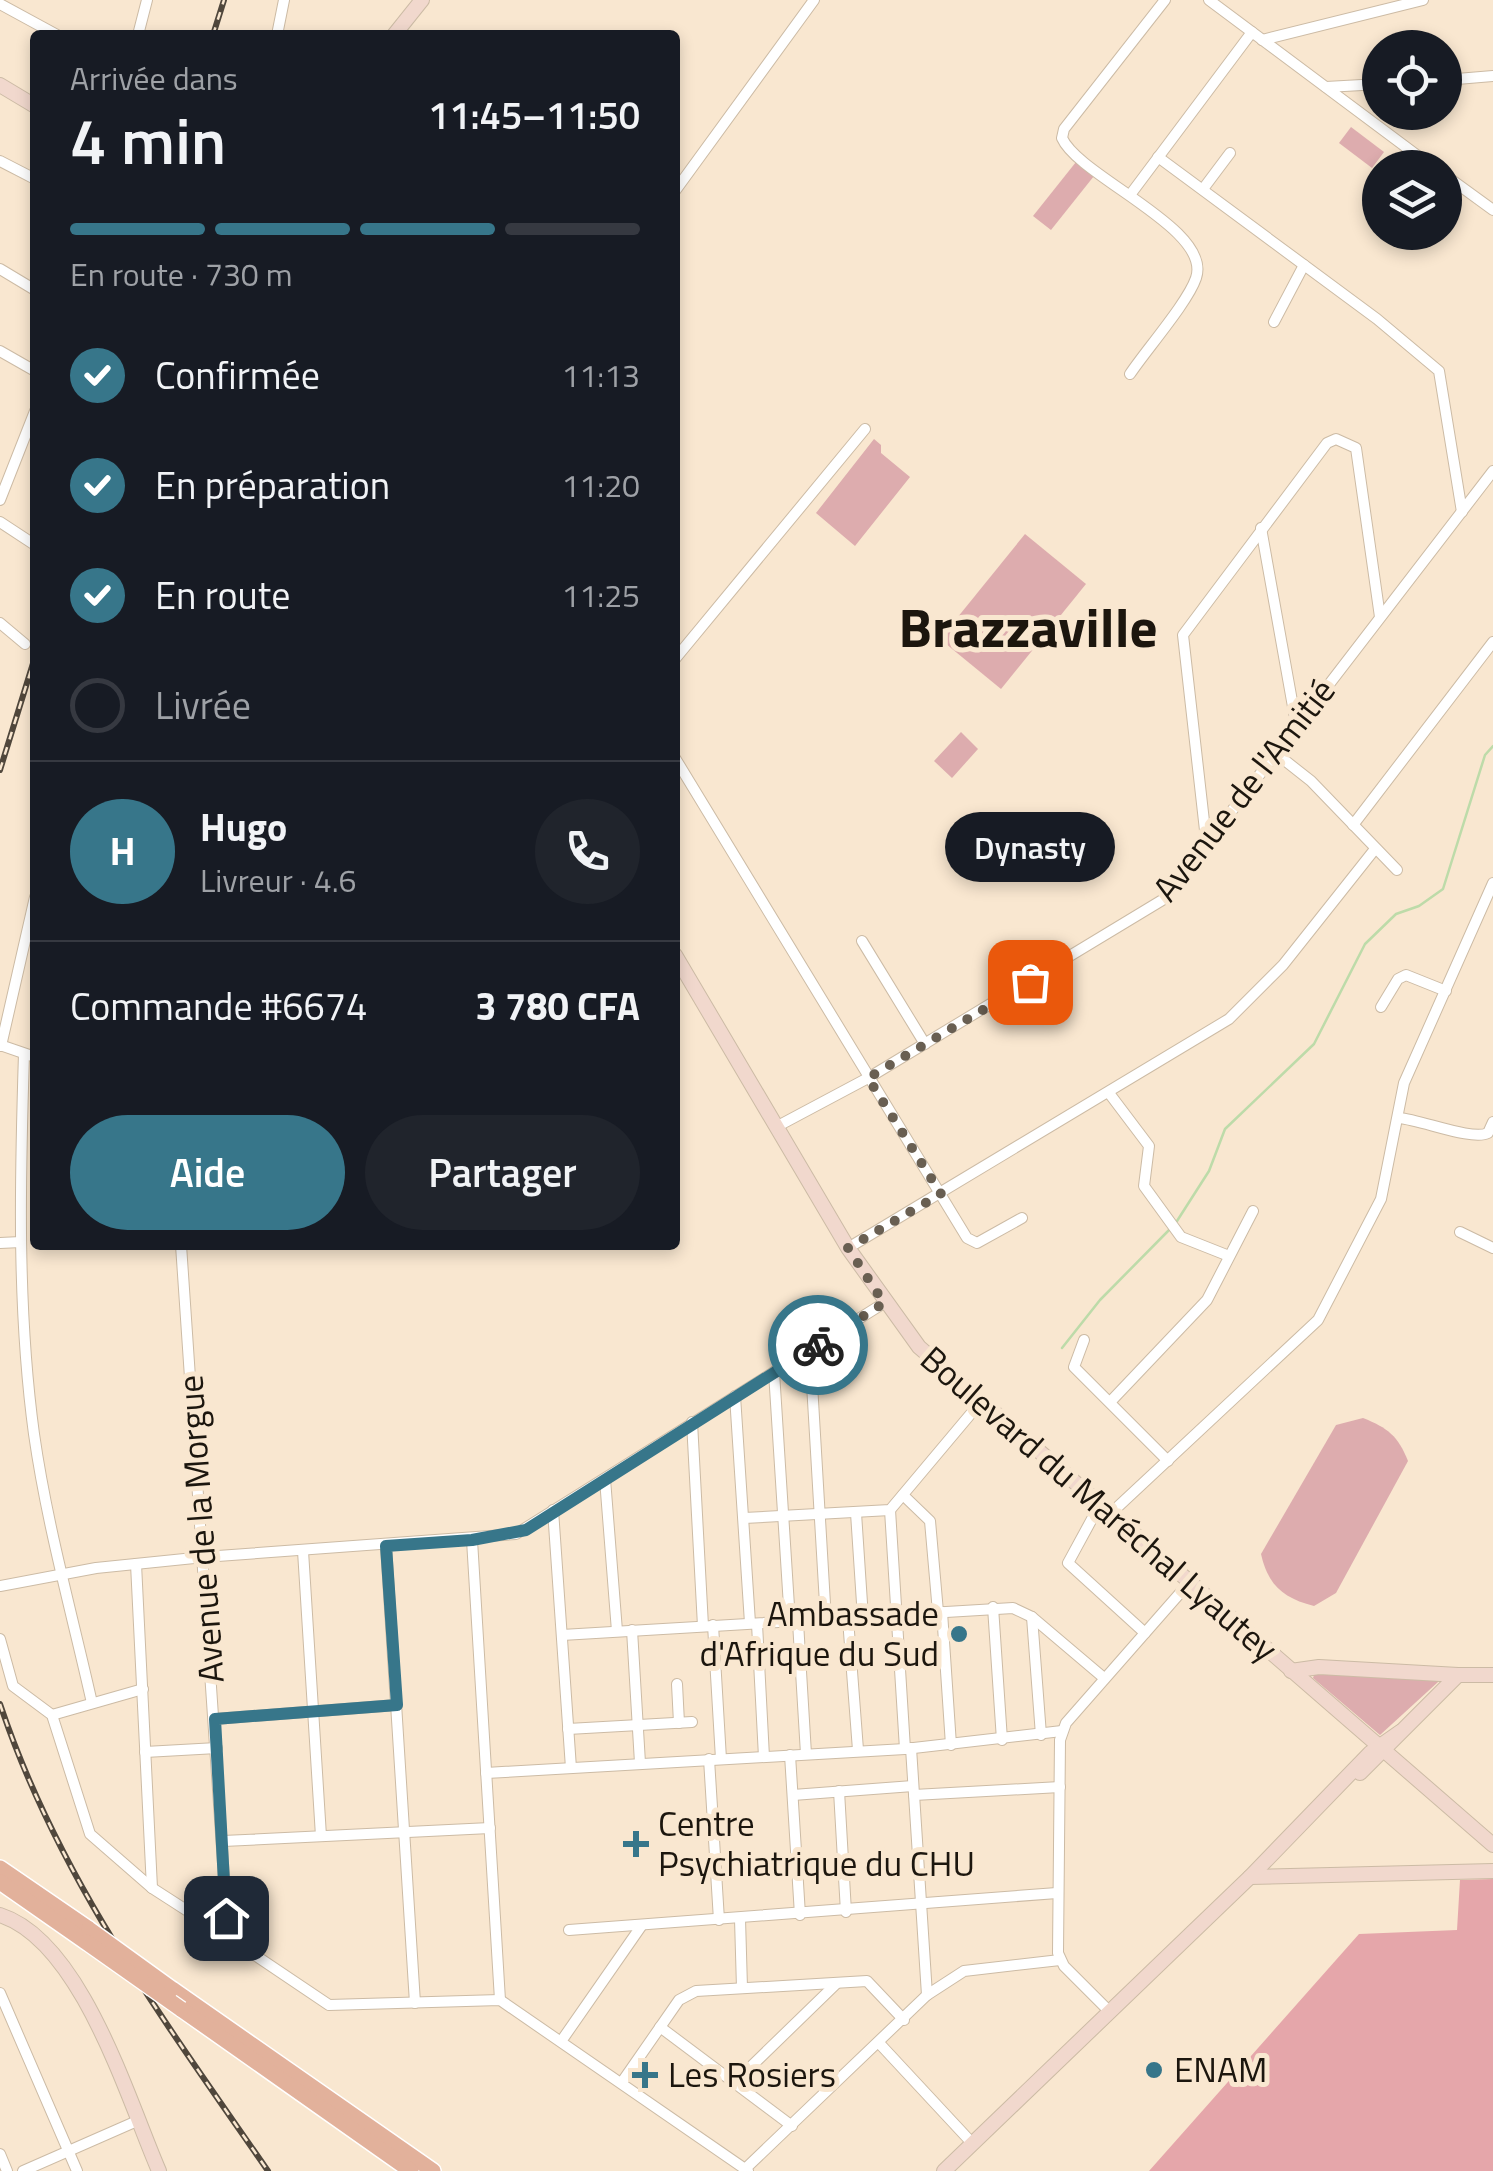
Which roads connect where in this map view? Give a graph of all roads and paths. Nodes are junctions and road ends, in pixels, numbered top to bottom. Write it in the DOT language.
graph roads {
  1 [pos="147,0"];
  2 [pos="284,0"];
  3 [pos="422,0"];
  4 [pos="814,0"];
  5 [pos="1165,0"];
  6 [pos="1209,0"];
  7 [pos="1423,0"];
  8 [pos="0,4"];
  9 [pos="49,30"];
  10 [pos="139,30"];
  11 [pos="278,30"];
  12 [pos="398,30"];
  13 [pos="1257,36"];
  14 [pos="1493,76"];
  15 [pos="1462,79"];
  16 [pos="0,85"];
  17 [pos="1362,85"];
  18 [pos="1325,87"];
  19 [pos="30,103"];
  20 [pos="1410,150"];
  21 [pos="1230,153"];
  22 [pos="1158,157"];
  23 [pos="0,161"];
  24 [pos="30,176"];
  25 [pos="680,183"];
  26 [pos="1462,187"];
  27 [pos="1203,189"];
  28 [pos="1130,195"];
  29 [pos="1493,210"];
  30 [pos="1304,265"];
  31 [pos="0,269"];
  32 [pos="30,287"];
  33 [pos="1274,322"];
  34 [pos="0,352"];
  35 [pos="30,368"];
  36 [pos="1130,374"];
  37 [pos="30,423"];
  38 [pos="864,429"];
  39 [pos="1493,470"];
  40 [pos="0,500"];
  41 [pos="1462,513"];
  42 [pos="0,522"];
  43 [pos="1262,528"];
  44 [pos="30,542"];
  45 [pos="1380,617"];
  46 [pos="0,622"];
  47 [pos="1493,642"];
  48 [pos="26,644"];
  49 [pos="680,653"];
  50 [pos="1297,729"];
  51 [pos="1278,755"];
  52 [pos="680,766"];
  53 [pos="1353,826"];
  54 [pos="1207,848"];
  55 [pos="1375,848"];
  56 [pos="1397,870"];
  57 [pos="1493,883"];
  58 [pos="30,919"];
  59 [pos="862,942"];
  60 [pos="680,964"];
  61 [pos="1446,991"];
  62 [pos="1381,1007"];
  63 [pos="925,1044"];
  64 [pos="1,1046"];
  65 [pos="30,1055"];
  66 [pos="868,1078"];
  67 [pos="1108,1093"];
  68 [pos="1399,1118"];
  69 [pos="1493,1122"];
  70 [pos="776,1127"];
  71 [pos="941,1194"];
  72 [pos="1253,1211"];
  73 [pos="1022,1218"];
  74 [pos="1460,1232"];
  75 [pos="0,1242"];
  76 [pos="22,1242"];
  77 [pos="848,1248"];
  78 [pos="1493,1248"];
  79 [pos="180,1250"];
  80 [pos="1229,1256"];
  81 [pos="884,1303"];
  82 [pos="1084,1340"];
  83 [pos="810,1350"];
  84 [pos="774,1372"];
  85 [pos="736,1396"];
  86 [pos="1112,1400"];
  87 [pos="979,1404"];
  88 [pos="692,1422"];
  89 [pos="1168,1461"];
  90 [pos="605,1478"];
  91 [pos="903,1496"];
  92 [pos="553,1510"];
  93 [pos="890,1510"];
  94 [pos="1104,1511"];
  95 [pos="856,1513"];
  96 [pos="818,1516"];
  97 [pos="744,1518"];
  98 [pos="783,1518"];
  99 [pos="472,1540"];
  100 [pos="386,1546"];
  101 [pos="303,1552"];
  102 [pos="204,1557"];
  103 [pos="136,1564"];
  104 [pos="64,1574"];
  105 [pos="1188,1584"];
  106 [pos="0,1586"];
  107 [pos="993,1607"];
  108 [pos="940,1612"];
  109 [pos="896,1615"];
  110 [pos="1032,1617"];
  111 [pos="864,1618"];
  112 [pos="848,1620"];
  113 [pos="826,1621"];
  114 [pos="794,1622"];
  115 [pos="754,1624"];
  116 [pos="708,1626"];
  117 [pos="632,1630"];
  118 [pos="617,1631"];
  119 [pos="1144,1633"];
  120 [pos="562,1636"];
  121 [pos="0,1639"];
  122 [pos="1291,1670"];
  123 [pos="1458,1675"];
  124 [pos="1493,1676"];
  125 [pos="1104,1678"];
  126 [pos="677,1684"];
  127 [pos="143,1689"];
  128 [pos="92,1703"];
  129 [pos="397,1705"];
  130 [pos="315,1711"];
  131 [pos="52,1716"];
  132 [pos="215,1719"];
  133 [pos="692,1722"];
  134 [pos="679,1723"];
  135 [pos="639,1726"];
  136 [pos="568,1729"];
  137 [pos="1062,1731"];
  138 [pos="1362,1734"];
  139 [pos="1040,1735"];
  140 [pos="1002,1740"];
  141 [pos="951,1745"];
  142 [pos="217,1748"];
  143 [pos="908,1748"];
  144 [pos="1381,1749"];
  145 [pos="858,1750"];
  146 [pos="146,1752"];
  147 [pos="806,1754"];
  148 [pos="790,1755"];
  149 [pos="764,1757"];
  150 [pos="715,1759"];
  151 [pos="1364,1760"];
  152 [pos="640,1763"];
  153 [pos="571,1768"];
  154 [pos="486,1773"];
  155 [pos="1347,1782"];
  156 [pos="1060,1786"];
  157 [pos="839,1791"];
  158 [pos="914,1791"];
  159 [pos="793,1795"];
  160 [pos="490,1828"];
  161 [pos="406,1831"];
  162 [pos="322,1836"];
  163 [pos="222,1841"];
  164 [pos="1493,1845"];
  165 [pos="0,1868"];
  166 [pos="1493,1871"];
  167 [pos="1250,1878"];
  168 [pos="0,1882"];
  169 [pos="152,1888"];
  170 [pos="1058,1893"];
  171 [pos="922,1905"];
  172 [pos="846,1912"];
  173 [pos="0,1915"];
  174 [pos="800,1915"];
  175 [pos="740,1919"];
  176 [pos="719,1920"];
  177 [pos="642,1926"];
  178 [pos="568,1930"];
  179 [pos="87,1936"];
  180 [pos="228,1938"];
  181 [pos="1060,1960"];
  182 [pos="838,1982"];
  183 [pos="742,1988"];
  184 [pos="0,1993"];
  185 [pos="927,1996"];
  186 [pos="500,2000"];
  187 [pos="415,2002"];
  188 [pos="1110,2012"];
  189 [pos="904,2020"];
  190 [pos="660,2027"];
  191 [pos="562,2040"];
  192 [pos="879,2043"];
  193 [pos="622,2082"];
  194 [pos="735,2082"];
  195 [pos="137,2122"];
  196 [pos="792,2126"];
  197 [pos="972,2143"];
  198 [pos="69,2152"];
  199 [pos="0,2154"];
  200 [pos="746,2170"];
  201 [pos="7,2171"];
  202 [pos="23,2171"];
  203 [pos="78,2171"];
  204 [pos="159,2171"];
  205 [pos="411,2171"];
  206 [pos="432,2171"];
  207 [pos="944,2171"];
  1 -- 10 [label="street"];
  2 -- 11 [label="street"];
  3 -- 12 [label="main road"];
  4 -- 25 [label="street"];
  5 -- 28 [label="street"];
  6 -- 13 [label="street"];
  7 -- 13 [label="street"];
  8 -- 9 [label="street"];
  13 -- 18 [label="street"];
  13 -- 22 [label="street"];
  14 -- 15 [label="street"];
  16 -- 19 [label="main road"];
  17 -- 18 [label="street"];
  18 -- 20 [label="street"];
  21 -- 27 [label="street"];
  22 -- 27 [label="street"];
  22 -- 28 [label="street"];
  23 -- 24 [label="street"];
  26 -- 29 [label="street"];
  27 -- 30 [label="street"];
  28 -- 36 [label="street"];
  30 -- 33 [label="street"];
  30 -- 41 [label="street"];
  31 -- 32 [label="street"];
  34 -- 35 [label="street"];
  37 -- 40 [label="street"];
  38 -- 49 [label="street"];
  39 -- 41 [label="street, Avenue de l'Amitié"];
  41 -- 45 [label="street, Avenue de l'Amitié"];
  42 -- 44 [label="street"];
  43 -- 45 [label="street"];
  43 -- 50 [label="street"];
  43 -- 54 [label="street"];
  45 -- 50 [label="street, Avenue de l'Amitié"];
  46 -- 48 [label="street"];
  47 -- 53 [label="street"];
  50 -- 51 [label="street, Avenue de l'Amitié"];
  51 -- 53 [label="street"];
  51 -- 54 [label="street, Avenue de l'Amitié"];
  52 -- 66 [label="street"];
  53 -- 55 [label="street"];
  54 -- 63 [label="street, Avenue de l'Amitié"];
  55 -- 56 [label="street"];
  55 -- 67 [label="street"];
  57 -- 61 [label="street"];
  58 -- 64 [label="street"];
  59 -- 63 [label="street"];
  60 -- 70 [label="main road, Boulevard du Maréchal Lyautey"];
  61 -- 62 [label="street"];
  61 -- 68 [label="street"];
  63 -- 66 [label="street, Avenue de l'Amitié"];
  64 -- 65 [label="street"];
  65 -- 76 [label="street"];
  66 -- 70 [label="street, Avenue de l'Amitié"];
  66 -- 71 [label="street"];
  67 -- 71 [label="street"];
  67 -- 80 [label="street"];
  68 -- 69 [label="street"];
  68 -- 89 [label="street"];
  70 -- 77 [label="main road, Boulevard du Maréchal Lyautey"];
  71 -- 73 [label="street"];
  71 -- 77 [label="street"];
  72 -- 80 [label="street"];
  74 -- 78 [label="street"];
  75 -- 76 [label="street"];
  76 -- 104 [label="street"];
  77 -- 81 [label="main road, Boulevard du Maréchal Lyautey"];
  79 -- 102 [label="street, Avenue de la Morgue"];
  80 -- 86 [label="street"];
  81 -- 83 [label="street"];
  81 -- 87 [label="main road, Boulevard du Maréchal Lyautey"];
  82 -- 86 [label="street"];
  83 -- 84 [label="street"];
  83 -- 96 [label="street"];
  84 -- 85 [label="street"];
  84 -- 98 [label="street"];
  85 -- 88 [label="street"];
  85 -- 97 [label="street"];
  86 -- 89 [label="street"];
  87 -- 91 [label="street"];
  87 -- 94 [label="main road, Boulevard du Maréchal Lyautey"];
  88 -- 90 [label="street"];
  88 -- 116 [label="street"];
  89 -- 94 [label="street"];
  90 -- 92 [label="street"];
  90 -- 118 [label="street"];
  91 -- 93 [label="street"];
  91 -- 108 [label="street"];
  92 -- 99 [label="street"];
  92 -- 120 [label="street"];
  93 -- 95 [label="street"];
  93 -- 109 [label="street"];
  94 -- 105 [label="main road, Boulevard du Maréchal Lyautey"];
  94 -- 119 [label="street"];
  95 -- 96 [label="street"];
  95 -- 111 [label="street"];
  96 -- 98 [label="street"];
  96 -- 113 [label="street"];
  97 -- 98 [label="street"];
  97 -- 115 [label="street"];
  98 -- 114 [label="street"];
  99 -- 100 [label="street"];
  99 -- 154 [label="street"];
  100 -- 101 [label="street"];
  100 -- 129 [label="street"];
  101 -- 102 [label="street"];
  101 -- 130 [label="street"];
  102 -- 103 [label="street"];
  102 -- 132 [label="street, Avenue de la Morgue"];
  103 -- 104 [label="street"];
  103 -- 127 [label="street"];
  104 -- 106 [label="street"];
  104 -- 128 [label="street"];
  105 -- 119 [label="street"];
  105 -- 122 [label="main road, Boulevard du Maréchal Lyautey"];
  107 -- 108 [label="street"];
  107 -- 110 [label="street"];
  107 -- 140 [label="street"];
  108 -- 109 [label="street"];
  108 -- 141 [label="street"];
  109 -- 111 [label="street"];
  109 -- 143 [label="street"];
  110 -- 125 [label="street"];
  110 -- 139 [label="street"];
  111 -- 112 [label="street"];
  112 -- 113 [label="street"];
  112 -- 145 [label="street"];
  113 -- 114 [label="street"];
  114 -- 115 [label="street"];
  114 -- 147 [label="street"];
  115 -- 116 [label="street"];
  115 -- 149 [label="street"];
  116 -- 117 [label="street"];
  116 -- 150 [label="street"];
  117 -- 118 [label="street"];
  117 -- 135 [label="street"];
  118 -- 120 [label="street"];
  119 -- 125 [label="street"];
  120 -- 136 [label="street"];
  121 -- 131 [label="street"];
  122 -- 123 [label="main road"];
  122 -- 138 [label="main road, Boulevard du Maréchal Lyautey"];
  123 -- 124 [label="main road"];
  123 -- 144 [label="main road"];
  125 -- 137 [label="street"];
  126 -- 134 [label="street"];
  127 -- 128 [label="street"];
  127 -- 146 [label="street"];
  128 -- 131 [label="street"];
  129 -- 130 [label="street"];
  129 -- 161 [label="street"];
  130 -- 132 [label="street"];
  130 -- 162 [label="street"];
  131 -- 169 [label="street"];
  132 -- 142 [label="street, Avenue de la Morgue"];
  133 -- 134 [label="street"];
  134 -- 135 [label="street"];
  135 -- 136 [label="street"];
  135 -- 152 [label="street"];
  136 -- 153 [label="street"];
  137 -- 139 [label="street"];
  137 -- 156 [label="street"];
  138 -- 144 [label="main road, Boulevard du Maréchal Lyautey"];
  138 -- 151 [label="main road"];
  139 -- 140 [label="street"];
  140 -- 141 [label="street"];
  141 -- 143 [label="street"];
  142 -- 146 [label="street"];
  142 -- 163 [label="street, Avenue de la Morgue"];
  143 -- 145 [label="street"];
  143 -- 158 [label="street"];
  144 -- 151 [label="main road"];
  144 -- 155 [label="main road"];
  144 -- 164 [label="main road, Boulevard du Maréchal Lyautey"];
  145 -- 147 [label="street"];
  146 -- 169 [label="street"];
  147 -- 148 [label="street"];
  148 -- 149 [label="street"];
  148 -- 159 [label="street"];
  149 -- 150 [label="street"];
  150 -- 152 [label="street"];
  150 -- 176 [label="street"];
  151 -- 155 [label="main road"];
  152 -- 153 [label="street"];
  153 -- 154 [label="street"];
  154 -- 160 [label="street"];
  155 -- 167 [label="main road"];
  156 -- 158 [label="street"];
  156 -- 170 [label="street"];
  157 -- 158 [label="street"];
  157 -- 159 [label="street"];
  157 -- 172 [label="street"];
  158 -- 171 [label="street"];
  159 -- 174 [label="street"];
  160 -- 161 [label="street"];
  160 -- 186 [label="street"];
  161 -- 162 [label="street"];
  161 -- 187 [label="street"];
  162 -- 163 [label="street"];
  163 -- 180 [label="street, Avenue de la Morgue"];
  165 -- 179 [label="main road"];
  166 -- 167 [label="main road"];
  167 -- 188 [label="main road"];
  168 -- 179 [label="main road"];
  169 -- 180 [label="street"];
  170 -- 171 [label="street"];
  170 -- 181 [label="street"];
  171 -- 172 [label="street"];
  171 -- 185 [label="street"];
  172 -- 174 [label="street"];
  173 -- 195 [label="main road"];
  174 -- 175 [label="street"];
  175 -- 176 [label="street"];
  175 -- 183 [label="street"];
  176 -- 177 [label="street"];
  177 -- 178 [label="street"];
  177 -- 191 [label="street"];
  179 -- 205 [label="main road, bridge"];
  179 -- 206 [label="main road, bridge"];
  180 -- 187 [label="street"];
  181 -- 185 [label="street"];
  181 -- 188 [label="street"];
  182 -- 183 [label="street"];
  182 -- 189 [label="street"];
  182 -- 194 [label="street"];
  183 -- 190 [label="street"];
  184 -- 198 [label="street"];
  185 -- 189 [label="street"];
  186 -- 187 [label="street"];
  186 -- 191 [label="street"];
  188 -- 197 [label="main road"];
  189 -- 192 [label="street"];
  190 -- 193 [label="street"];
  190 -- 194 [label="street"];
  191 -- 193 [label="street"];
  192 -- 196 [label="street"];
  192 -- 197 [label="street"];
  193 -- 200 [label="street"];
  194 -- 196 [label="street"];
  195 -- 198 [label="street"];
  195 -- 204 [label="main road"];
  196 -- 200 [label="street"];
  197 -- 207 [label="main road"];
  198 -- 202 [label="street"];
  198 -- 203 [label="street"];
  199 -- 201 [label="street"];
}
